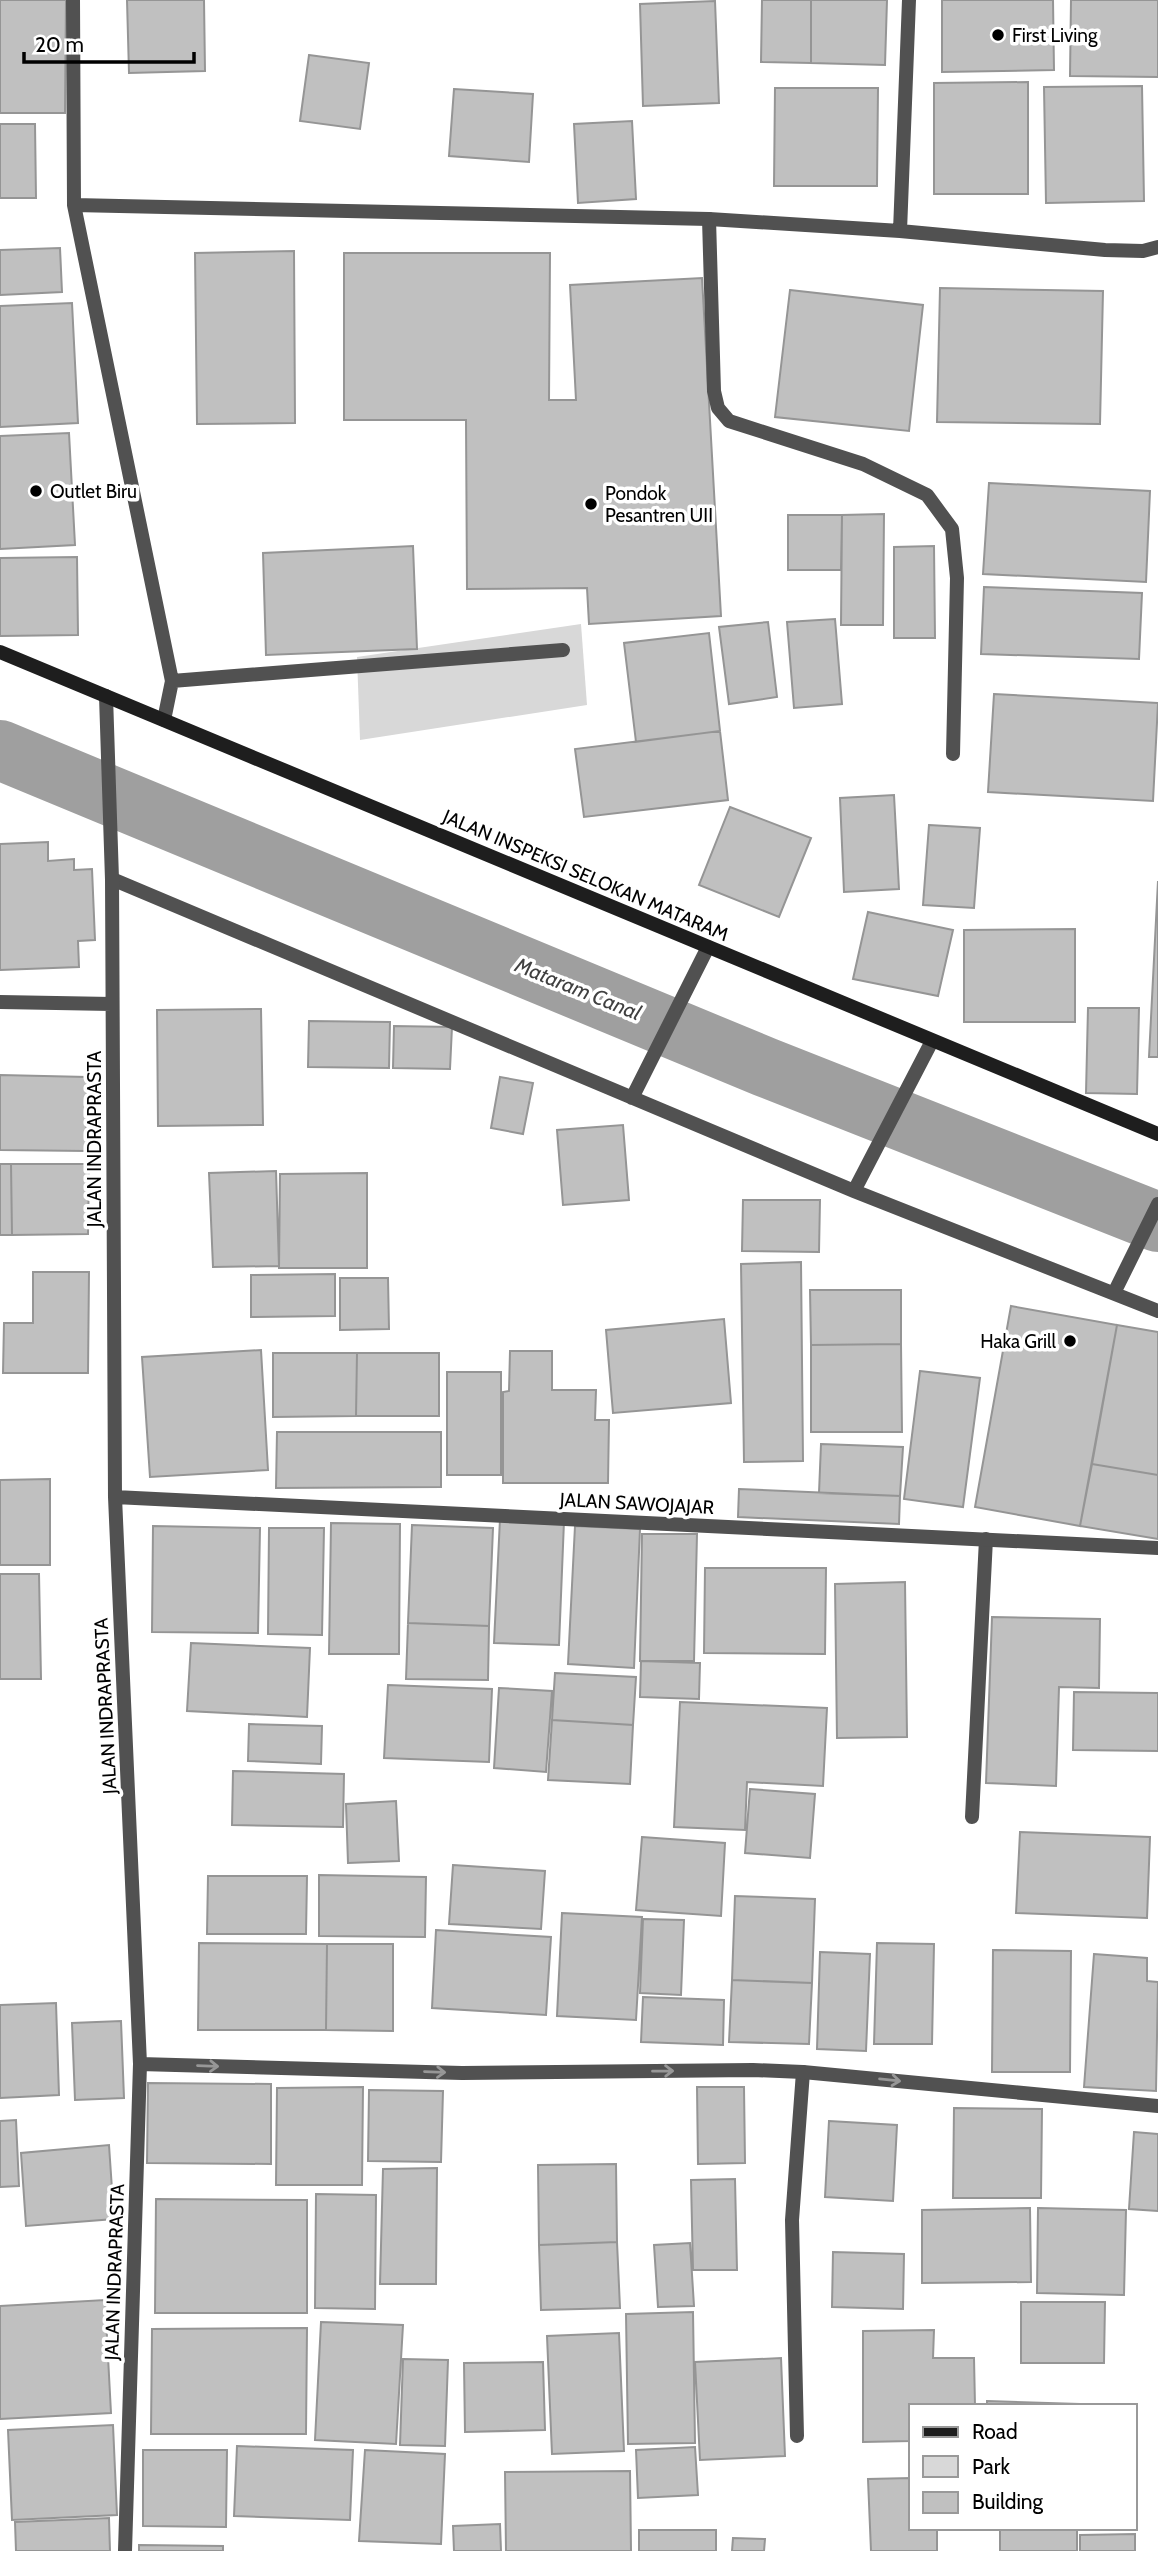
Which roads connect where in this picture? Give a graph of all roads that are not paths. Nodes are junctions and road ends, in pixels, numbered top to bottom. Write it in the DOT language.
graph roads {
  1 [pos="73,0"];
  2 [pos="909,0"];
  3 [pos="74,205"];
  4 [pos="709,219"];
  5 [pos="900,231"];
  6 [pos="1158,247"];
  7 [pos="564,650"];
  8 [pos="0,652"];
  9 [pos="173,681"];
  10 [pos="106,696"];
  11 [pos="164,720"];
  12 [pos="953,754"];
  13 [pos="112,879"];
  14 [pos="708,947"];
  15 [pos="0,1002"];
  16 [pos="112,1004"];
  17 [pos="932,1041"];
  18 [pos="632,1098"];
  19 [pos="1158,1134"];
  20 [pos="854,1191"];
  21 [pos="1158,1204"];
  22 [pos="1114,1293"];
  23 [pos="1158,1311"];
  24 [pos="115,1497"];
  25 [pos="986,1539"];
  26 [pos="1158,1548"];
  27 [pos="972,1817"];
  28 [pos="140,2064"];
  29 [pos="803,2072"];
  30 [pos="1158,2106"];
  31 [pos="797,2436"];
  32 [pos="125,2551"];
  1 -- 3 [label="street"];
  2 -- 5 [label="street"];
  3 -- 4 [label="street"];
  3 -- 9 [label="street"];
  4 -- 5 [label="street"];
  4 -- 12 [label="street"];
  5 -- 6 [label="street"];
  7 -- 9 [label="street"];
  8 -- 10 [label="main road, JALAN INSPEKSI SELOKAN MATARAM"];
  9 -- 11 [label="street"];
  10 -- 11 [label="main road, JALAN INSPEKSI SELOKAN MATARAM"];
  10 -- 13 [label="street, JALAN INDRAPRASTA"];
  11 -- 14 [label="main road, JALAN INSPEKSI SELOKAN MATARAM"];
  13 -- 16 [label="street, JALAN INDRAPRASTA"];
  13 -- 18 [label="street"];
  14 -- 17 [label="main road, JALAN INSPEKSI SELOKAN MATARAM"];
  14 -- 18 [label="street"];
  15 -- 16 [label="street"];
  16 -- 24 [label="street, JALAN INDRAPRASTA"];
  17 -- 19 [label="main road, JALAN INSPEKSI SELOKAN MATARAM"];
  17 -- 20 [label="street"];
  18 -- 20 [label="street"];
  20 -- 22 [label="street"];
  21 -- 22 [label="street"];
  22 -- 23 [label="street"];
  24 -- 25 [label="street, JALAN SAWOJAJAR"];
  24 -- 28 [label="street, JALAN INDRAPRASTA"];
  25 -- 26 [label="street, JALAN SAWOJAJAR"];
  25 -- 27 [label="street"];
  28 -- 29 [label="street, one-way"];
  28 -- 32 [label="street, JALAN INDRAPRASTA"];
  29 -- 30 [label="street, one-way"];
  29 -- 31 [label="street"];
}
